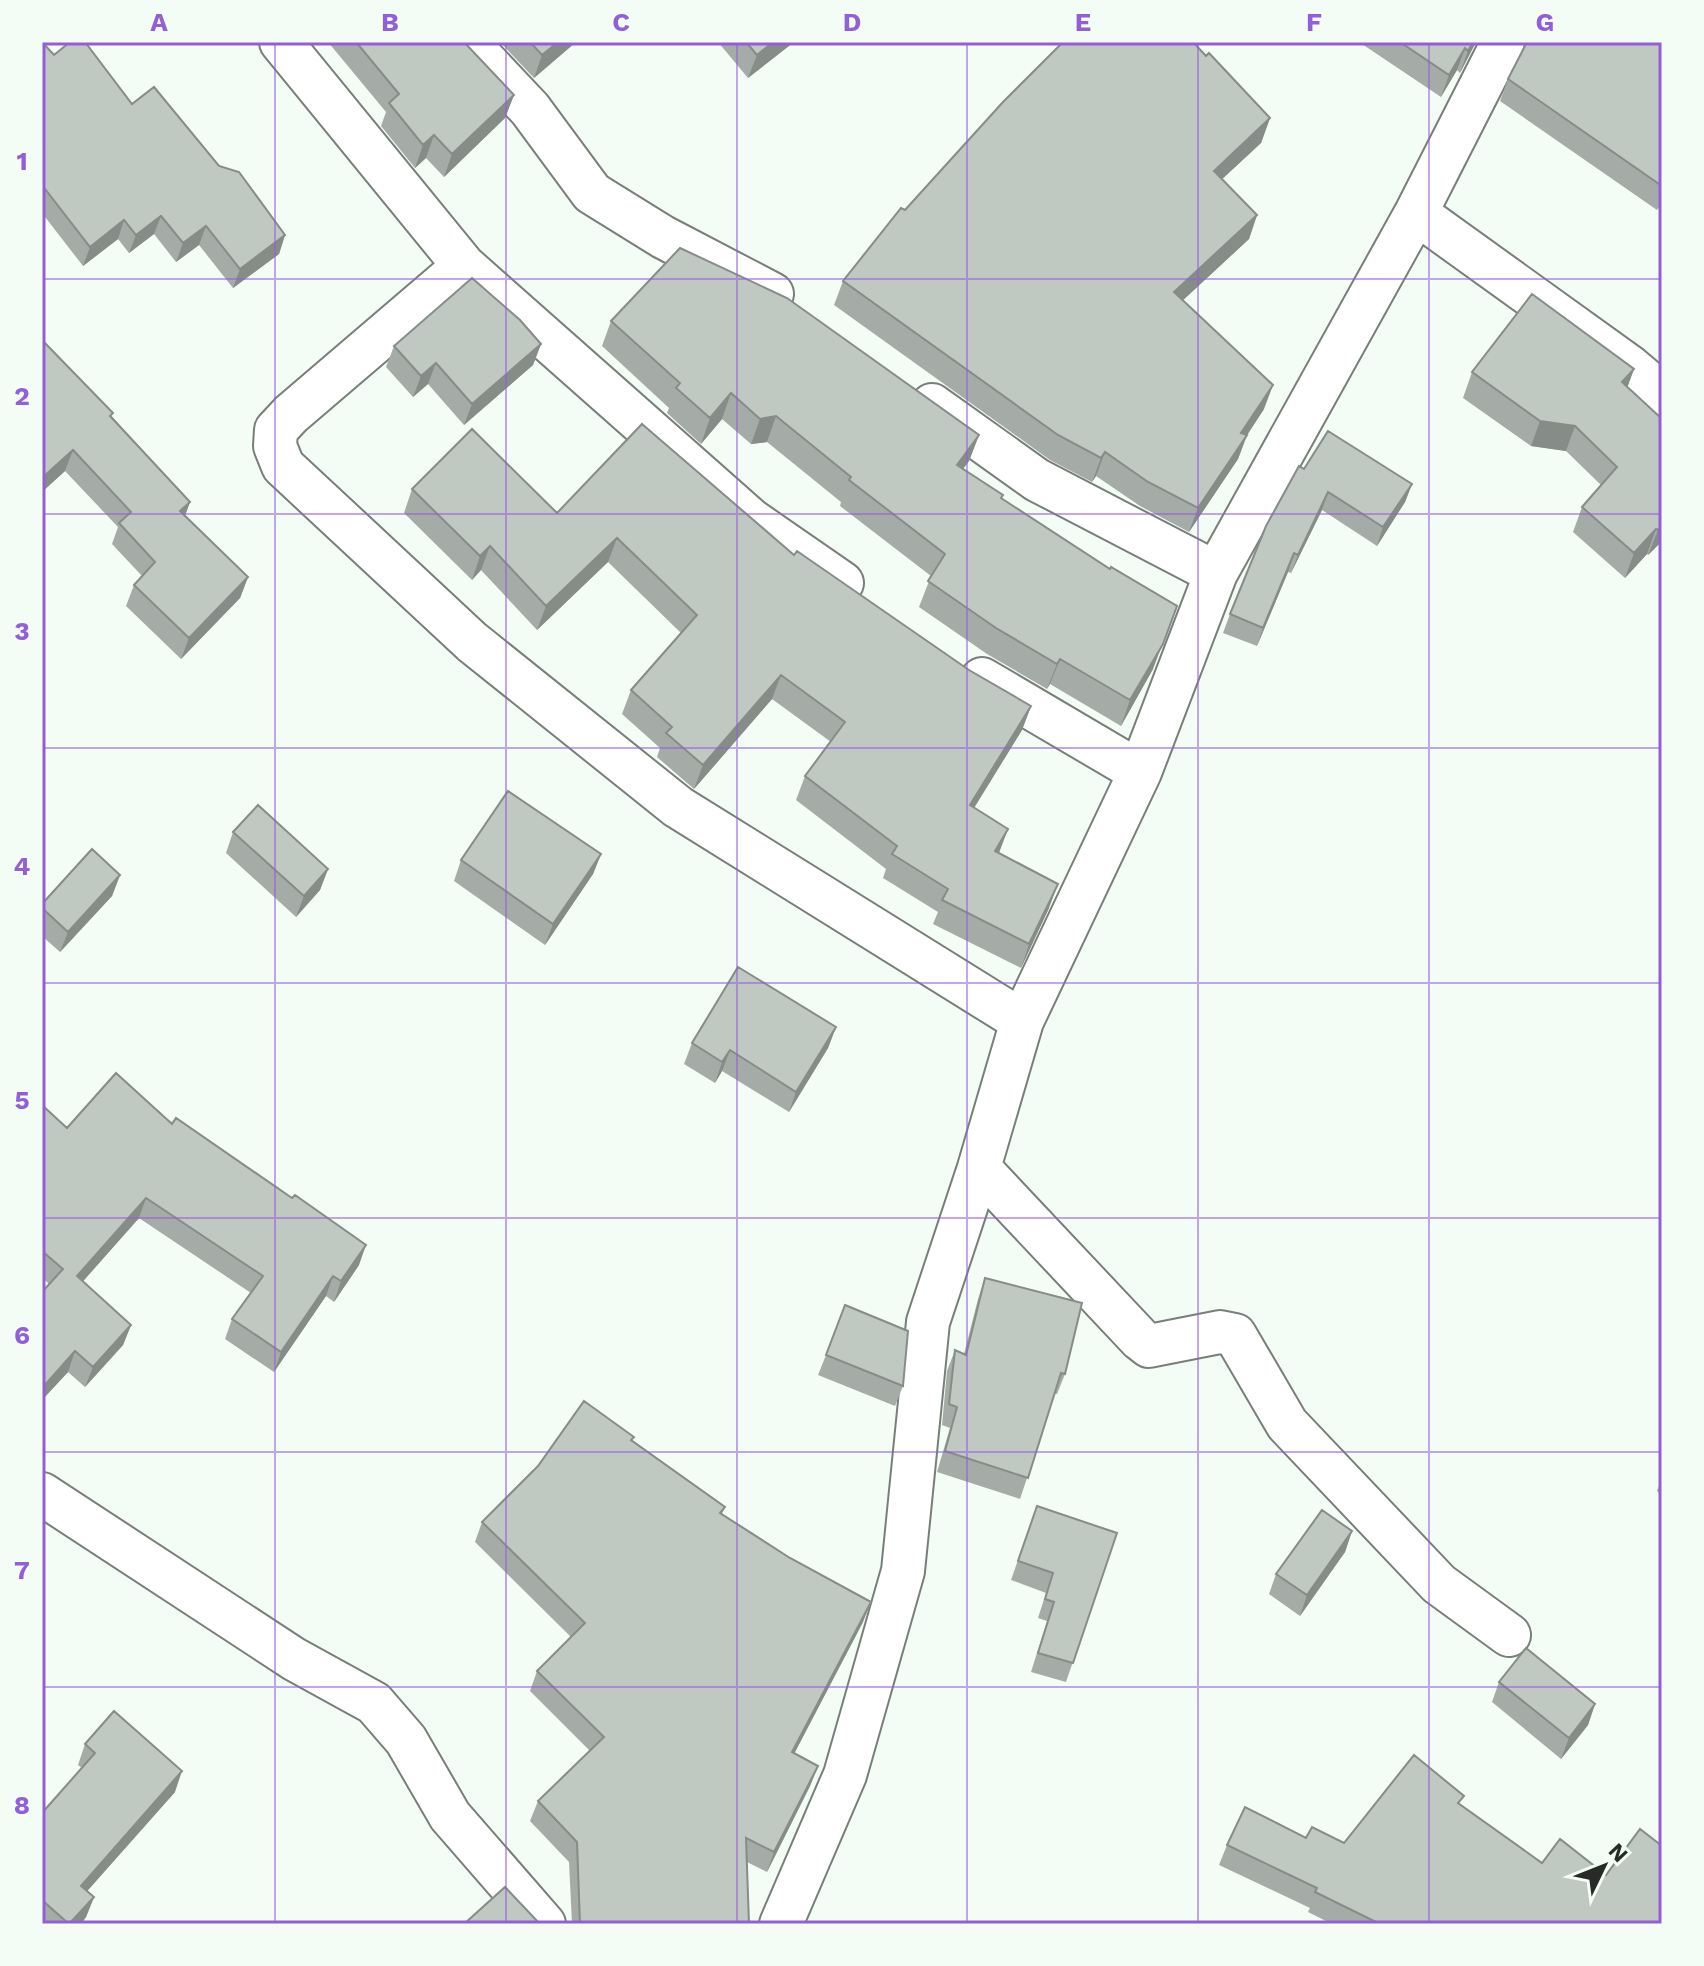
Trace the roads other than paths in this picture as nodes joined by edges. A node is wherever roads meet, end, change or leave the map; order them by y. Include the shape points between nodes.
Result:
1 (281, 42) edge
2 (467, 42) edge
3 (1503, 42) edge
4 (1416, 213) junction
5 (464, 266) junction
6 (803, 312) edge
7 (907, 387) edge
8 (1662, 394) edge
9 (1216, 573) junction
10 (869, 602) edge
11 (948, 656) edge
12 (1140, 772) junction
13 (1022, 1021) junction
14 (979, 1168) junction
15 (42, 1494) edge
16 (1509, 1635) dead end
17 (544, 1924) edge
18 (781, 1924) edge

1 - 5 street
2 - 6 street via 530,109 592,193
3 - 4 street
4 - 8 street
4 - 9 street
5 - 10 street via 751,520
5 - 13 street via 276,430 275,446 283,466 472,642 678,807
7 - 9 street via 1037,480
9 - 12 street
11 - 12 street
12 - 13 street
13 - 14 street
14 - 16 street via 1149,1346 1220,1332 1235,1335 1287,1424 1439,1584
14 - 18 street via 928,1322 903,1571 845,1775
15 - 17 street via 294,1659 374,1703 406,1740 450,1816

